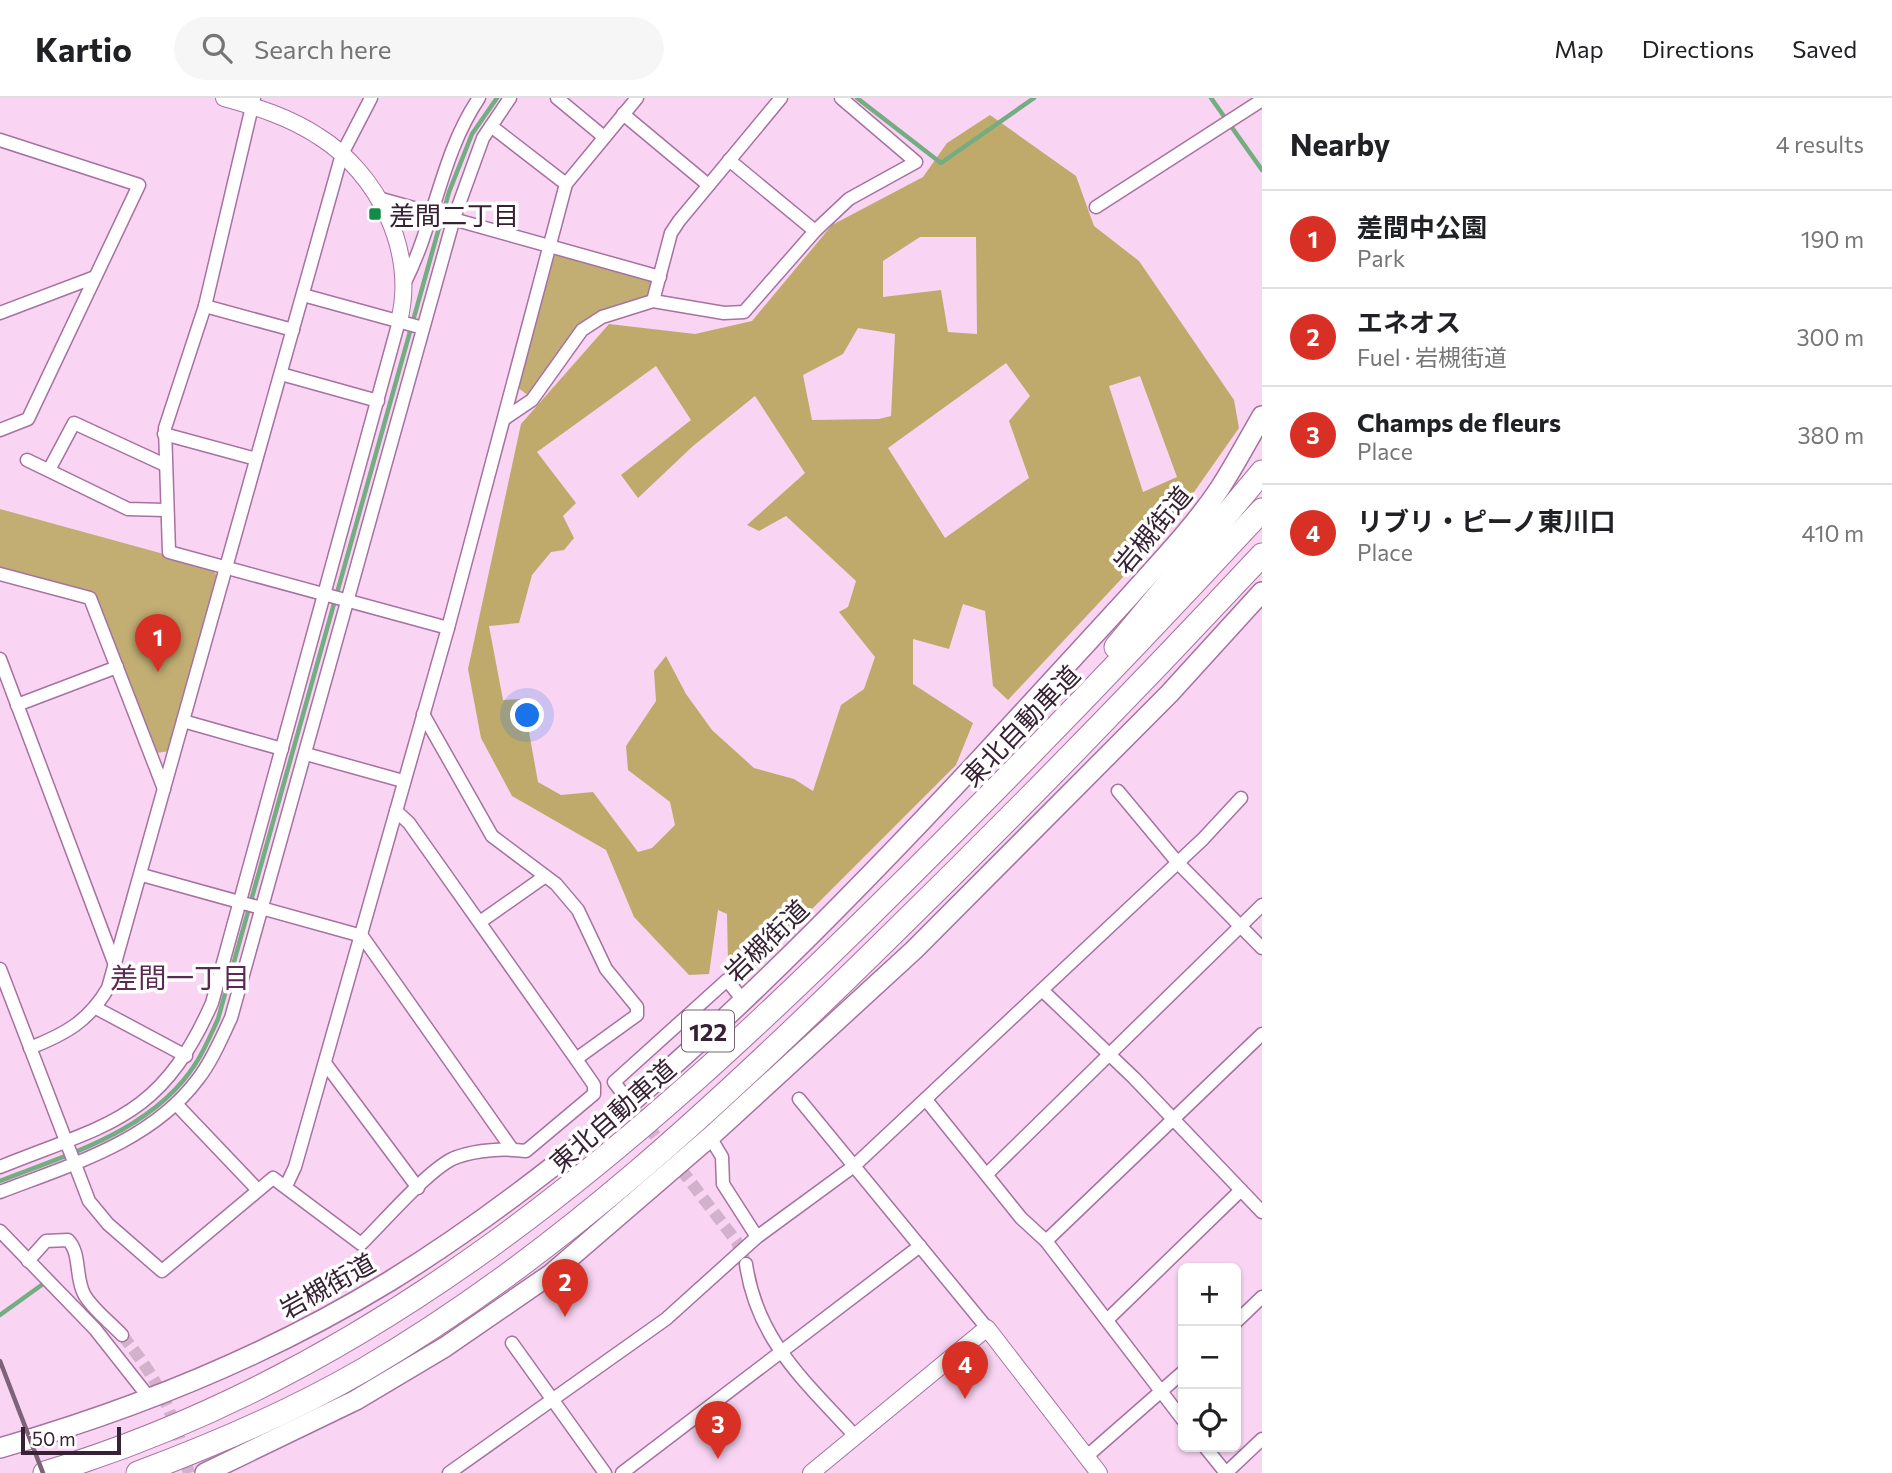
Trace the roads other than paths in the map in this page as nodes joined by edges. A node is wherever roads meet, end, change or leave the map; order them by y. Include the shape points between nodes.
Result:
1 (224, 98) edge
2 (371, 98) edge
3 (479, 98) edge
4 (510, 98) edge
5 (557, 98) edge
6 (637, 98) edge
7 (781, 98) edge
8 (841, 98) edge
9 (1262, 100) edge
10 (253, 102) edge
11 (623, 114) junction
12 (491, 126) junction
13 (604, 137) junction
14 (0, 140) edge
15 (342, 154) junction
16 (729, 160) junction
17 (566, 184) junction
18 (707, 184) junction
19 (377, 198) junction
20 (1096, 207) dead end
21 (430, 211) junction
22 (454, 218) junction
23 (815, 231) junction
24 (549, 245) junction
25 (95, 277) junction
26 (660, 277) junction
27 (405, 282) junction
28 (303, 295) junction
29 (653, 301) junction
30 (205, 306) junction
31 (0, 313) edge
32 (399, 321) junction
33 (424, 328) junction
34 (293, 330) junction
35 (281, 374) junction
36 (378, 401) junction
37 (1262, 416) edge
38 (504, 419) junction
39 (0, 430) edge
40 (164, 434) junction
41 (256, 459) junction
42 (27, 460) dead end
43 (163, 464) junction
44 (49, 470) junction
45 (1262, 472) edge
46 (165, 510) junction
47 (1262, 510) edge
48 (1262, 555) edge
49 (225, 567) junction
50 (0, 574) edge
51 (1262, 592) edge
52 (326, 593) junction
53 (349, 600) junction
54 (448, 628) junction
55 (0, 659) edge
56 (117, 667) junction
57 (17, 705) junction
58 (423, 714) junction
59 (183, 721) junction
60 (282, 749) junction
61 (306, 754) junction
62 (1015, 772) junction
63 (403, 781) junction
64 (164, 789) junction
65 (1118, 792) dead end
66 (1241, 798) dead end
67 (396, 811) junction
68 (1178, 863) junction
69 (142, 875) junction
70 (544, 877) junction
71 (240, 901) junction
72 (1262, 905) edge
73 (264, 907) junction
74 (480, 922) junction
75 (1240, 926) junction
76 (362, 936) junction
77 (1262, 948) edge
78 (115, 965) junction
79 (0, 969) edge
80 (1042, 990) junction
81 (742, 999) junction
82 (96, 1008) junction
83 (1262, 1034) edge
84 (30, 1048) junction
85 (1109, 1055) junction
86 (186, 1056) junction
87 (576, 1059) junction
88 (325, 1063) junction
89 (620, 1090) dead end
90 (799, 1098) dead end
91 (927, 1101) junction
92 (176, 1104) junction
93 (1174, 1119) junction
94 (710, 1138) junction
95 (65, 1142) junction
96 (513, 1149) junction
97 (74, 1163) junction
98 (854, 1166) junction
99 (0, 1167) edge
100 (987, 1174) junction
101 (286, 1186) junction
102 (418, 1188) junction
103 (257, 1189) junction
104 (1241, 1190) junction
105 (0, 1192) edge
106 (1262, 1212) edge
107 (0, 1231) edge
108 (757, 1237) junction
109 (1046, 1241) junction
110 (920, 1246) junction
111 (28, 1261) junction
112 (746, 1264) tunnel mouth
113 (1262, 1297) edge
114 (1241, 1317) edge
115 (1107, 1320) junction
116 (987, 1328) junction
117 (122, 1335) tunnel mouth
118 (512, 1343) dead end
119 (779, 1353) junction
120 (1178, 1377) edge
121 (1161, 1393) junction
122 (151, 1400) junction
123 (554, 1401) junction
124 (1178, 1414) edge
125 (855, 1436) junction
126 (1262, 1440) edge
127 (0, 1448) edge
128 (1209, 1452) edge
129 (1086, 1457) junction
130 (213, 1472) edge
131 (45, 1473) edge
132 (138, 1473) edge
133 (449, 1473) edge
134 (605, 1473) edge
135 (622, 1473) edge
136 (811, 1473) edge
137 (1099, 1473) edge
138 (1226, 1473) edge

1 - 10 street
2 - 15 street
3 - 21 street via 454,146
4 - 12 street
5 - 13 street
6 - 11 street
7 - 16 street
8 - 23 street via 916,162 849,199
9 - 20 street
10 - 15 street via 298,124
10 - 30 street
11 - 13 street
11 - 18 street
12 - 17 street
12 - 22 street
13 - 17 street
14 - 25 street via 139,185
15 - 19 street
15 - 28 street
16 - 18 street
16 - 23 street
17 - 24 street
18 - 26 street via 671,233
19 - 21 street
19 - 27 street via 397,240
21 - 22 street
21 - 27 street via 420,254
22 - 24 street
22 - 33 street
23 - 29 street via 744,312 723,313
24 - 26 street
24 - 38 street
25 - 31 street
25 - 39 street via 28,419
26 - 29 street
27 - 32 street
28 - 32 street
28 - 34 street
29 - 38 street via 602,317 582,330 532,400
30 - 34 street
30 - 40 street
32 - 33 street
32 - 36 street
33 - 53 street
34 - 35 street
35 - 36 street
35 - 41 street
36 - 52 street
37 - 81 highway, 岩槻街道 / 122 via 1219,490 1159,564 869,879
38 - 54 street
40 - 41 street
40 - 43 street
41 - 49 street
42 - 44 street
43 - 44 street via 74,423
43 - 46 street
44 - 46 street via 128,509
45 - 62 highway
46 - 49 street via 169,552
47 - 62 highway, 東北自動車道
48 - 132 highway via 1036,793 848,978 674,1140 566,1229 469,1302 365,1369 255,1425
49 - 52 street
49 - 59 street
50 - 56 street via 90,598
51 - 94 highway via 1151,713 914,950
52 - 53 street
52 - 60 street
53 - 54 street
53 - 61 street
54 - 58 street
55 - 57 street
56 - 57 street
56 - 64 street
57 - 78 street
58 - 63 street
58 - 70 street via 492,836
59 - 60 street
59 - 64 street
60 - 71 street
61 - 63 street
61 - 73 street
62 - 131 highway, 東北自動車道 via 759,1025 566,1192 503,1238 404,1307 218,1408
63 - 67 street
64 - 69 street
65 - 68 street
66 - 68 street
67 - 74 street
67 - 76 street
68 - 75 street
68 - 80 street
69 - 71 street
69 - 78 street
70 - 74 street
70 - 87 street via 578,910 606,969 637,1007 636,1015
71 - 73 street
71 - 86 street via 212,1003
72 - 75 street
73 - 76 street
73 - 92 street via 231,1018 205,1068
74 - 87 street
75 - 77 street
75 - 85 street
76 - 88 street
76 - 96 street
78 - 82 street
79 - 84 street
80 - 85 street
80 - 91 street
81 - 89 street via 727,980 614,1082
81 - 122 highway, 岩槻街道 / 122 via 642,1091 475,1224 389,1281 280,1342
82 - 84 street via 68,1032
82 - 86 street
83 - 93 street
84 - 95 street
85 - 93 street
85 - 100 street
86 - 95 street via 163,1086 132,1111
87 - 96 street via 594,1085 594,1094 526,1151
88 - 101 street
88 - 102 street
90 - 98 street
91 - 98 street
91 - 100 street
92 - 97 street via 139,1132
92 - 103 street
93 - 104 street
93 - 109 street
94 - 108 street via 722,1157 723,1184
94 - 130 highway via 551,1274 466,1332 356,1400
95 - 97 street
95 - 99 street
96 - 102 street via 456,1157
97 - 103 street via 89,1201 162,1271 223,1223
97 - 105 street
98 - 108 street
98 - 110 street
100 - 109 street
101 - 102 street via 361,1244
101 - 103 street via 273,1178
104 - 106 street
104 - 115 street
107 - 111 street
108 - 123 street via 666,1319
109 - 115 street
110 - 116 street
110 - 119 street
111 - 117 street via 46,1241 68,1240 86,1297
111 - 122 street via 95,1329
112 - 119 street via 759,1316
113 - 114 street
115 - 121 street
116 - 125 street
116 - 129 street
118 - 123 street
119 - 125 street
119 - 135 street
120 - 121 street
121 - 124 street
121 - 129 street
122 - 127 highway, 岩槻街道 / 122
123 - 133 street
123 - 134 street
125 - 136 street
126 - 138 street
128 - 138 street
129 - 137 street

